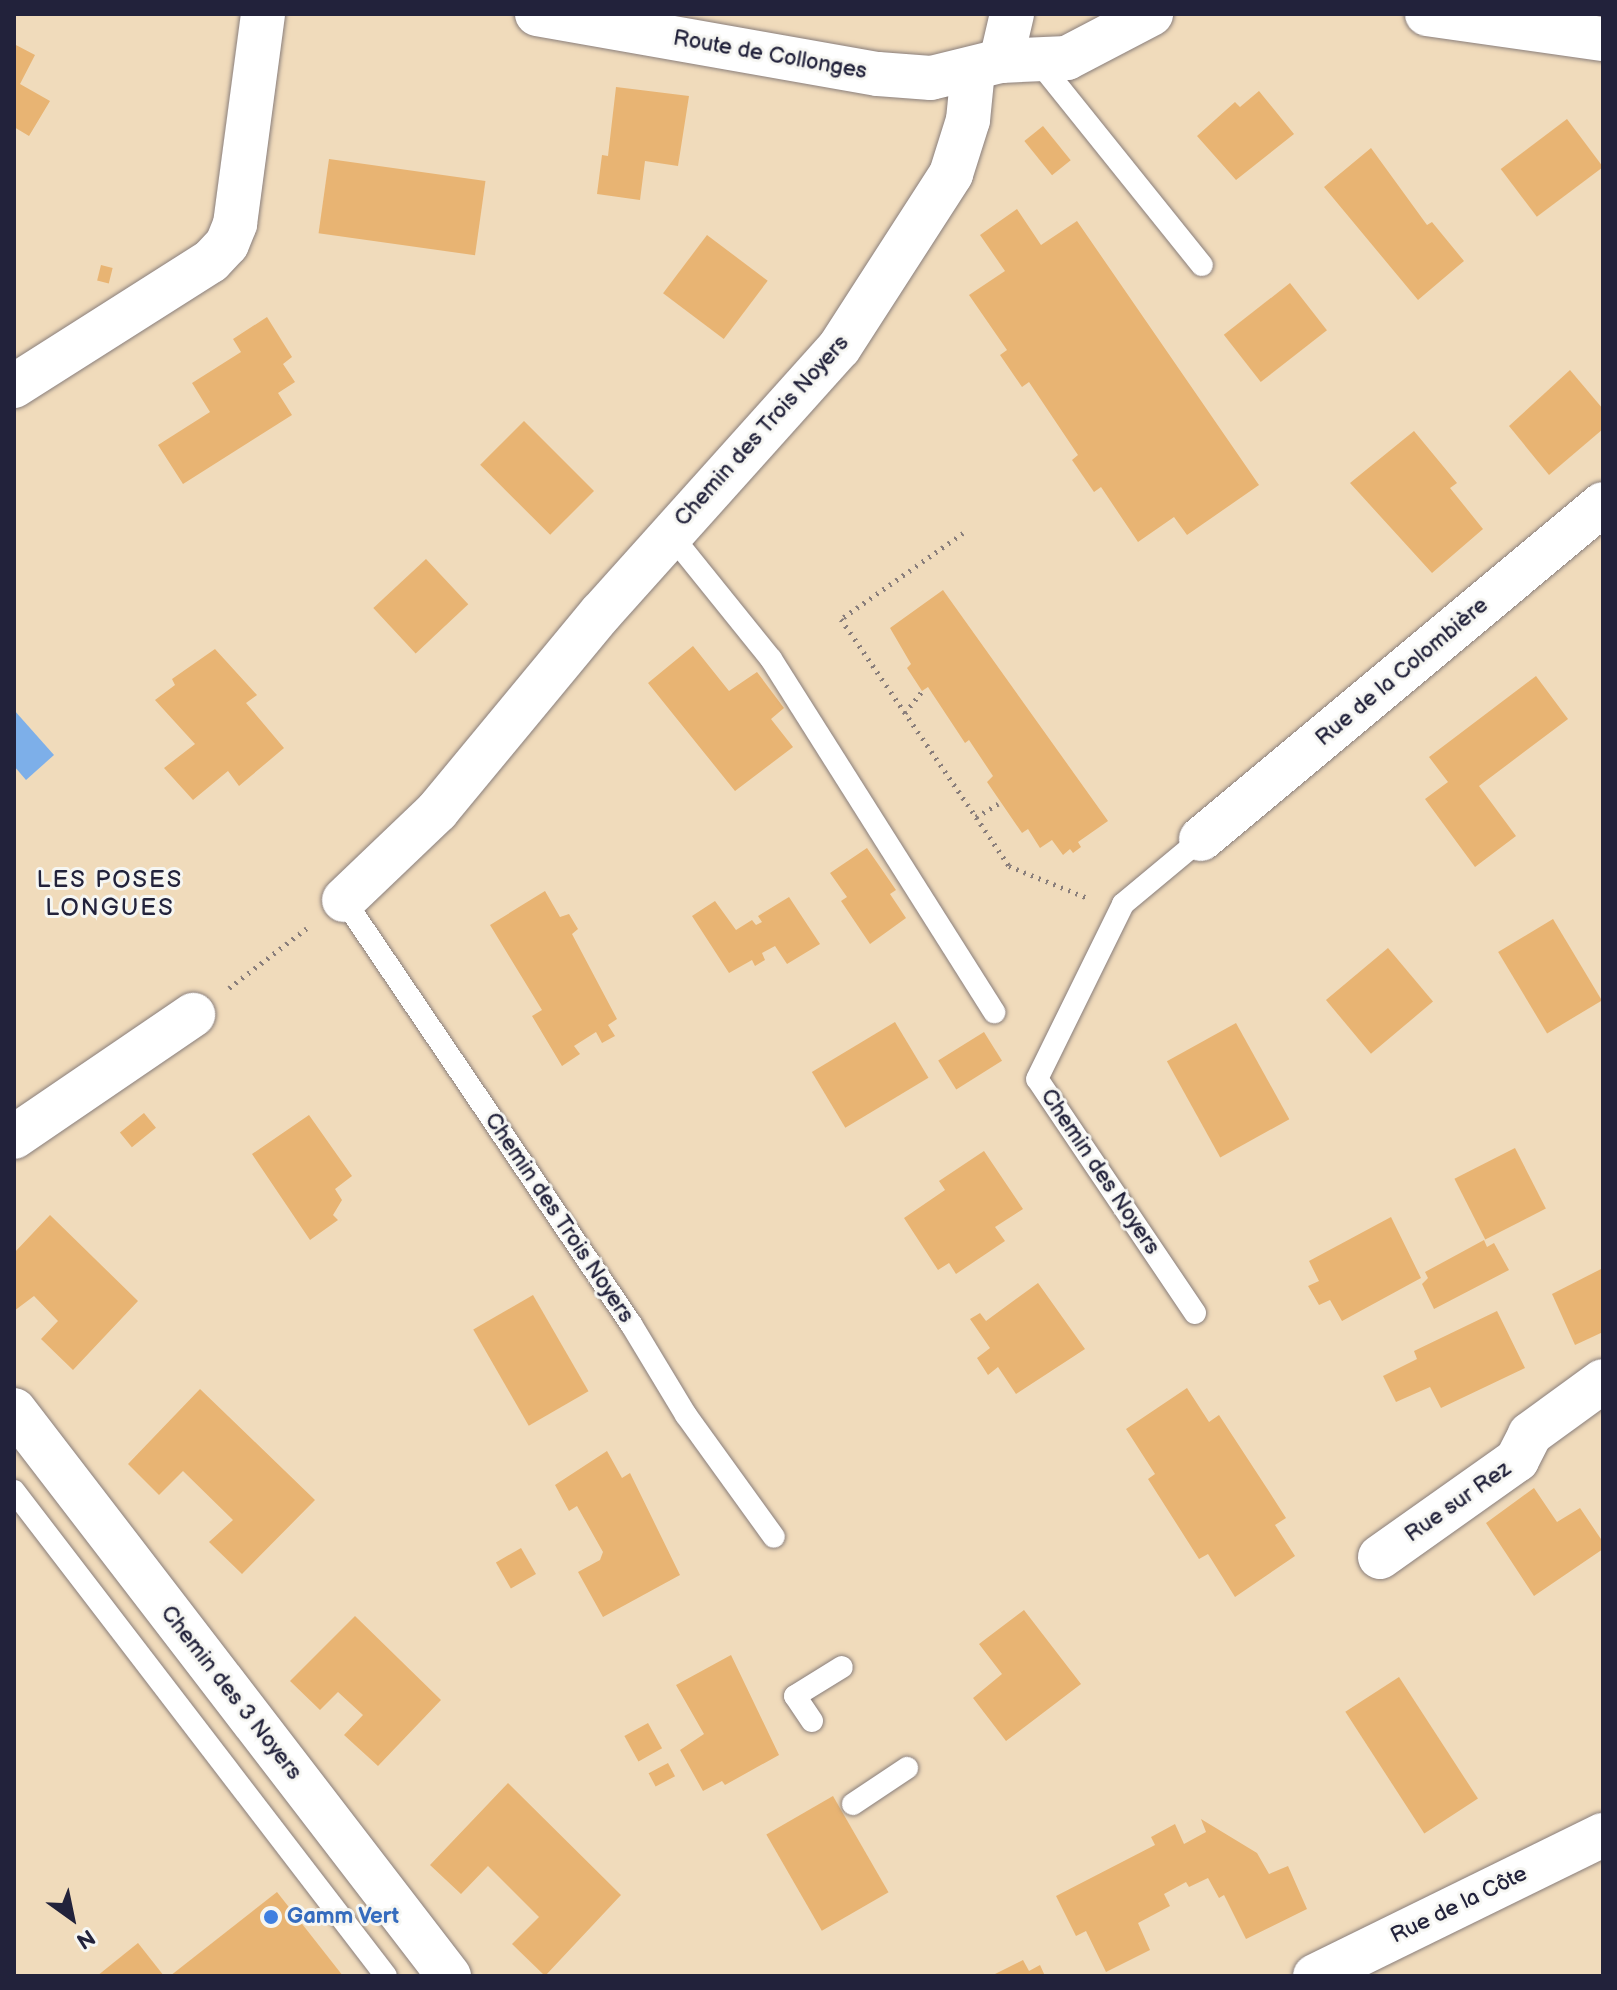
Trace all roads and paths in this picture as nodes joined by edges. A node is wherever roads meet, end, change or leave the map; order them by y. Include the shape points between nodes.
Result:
1 (263, 14) edge
2 (537, 14) edge
3 (1012, 14) edge
4 (1151, 14) edge
5 (1427, 14) edge
6 (1603, 39) edge
7 (1004, 64) junction
8 (1202, 265) dead end
9 (14, 386) edge
10 (1603, 504) edge
11 (963, 533) dead end
12 (671, 535) junction
13 (922, 691) dead end
14 (905, 713) junction
15 (998, 804) dead end
16 (976, 817) junction
17 (1201, 839) joint
18 (344, 900) junction
19 (1098, 902) dead end
20 (994, 1012) dead end
21 (193, 1015) joint
22 (14, 1137) edge
23 (1195, 1313) dead end
24 (1603, 1381) edge
25 (14, 1410) edge
26 (14, 1491) edge
27 (774, 1537) dead end
28 (1380, 1557) dead end
29 (842, 1667) dead end
30 (812, 1721) dead end
31 (907, 1768) dead end
32 (853, 1804) dead end
33 (1603, 1835) edge
34 (386, 1976) edge
35 (449, 1976) edge
36 (1315, 1976) edge

1 - 9 street via 235,224 227,244 211,261
2 - 7 street, Route de Collonges via 878,74 931,78
3 - 7 street
4 - 7 street, Route de Collonges via 1079,53
5 - 6 street
7 - 8 lane
7 - 12 street, Chemin des Trois Noyers via 940,197 839,348
10 - 17 street, Rue de la Colombière
11 - 14 path via 841,619
12 - 18 street, Chemin des Trois Noyers via 437,811
12 - 20 lane, Chemin des Trois Noyers via 771,659
13 - 14 path
14 - 16 path
15 - 16 path
16 - 19 path via 1009,866
17 - 23 lane, Chemin des Noyers via 1123,904 1037,1079
18 - 21 path
18 - 27 lane, Chemin des Trois Noyers via 631,1324 686,1415
21 - 22 street
24 - 28 street, Rue sur Rez via 1530,1434 1517,1460
25 - 35 street, Chemin des 3 Noyers
26 - 34 lane
29 - 30 lane via 795,1696
31 - 32 lane
33 - 36 street, Rue de la Côte

